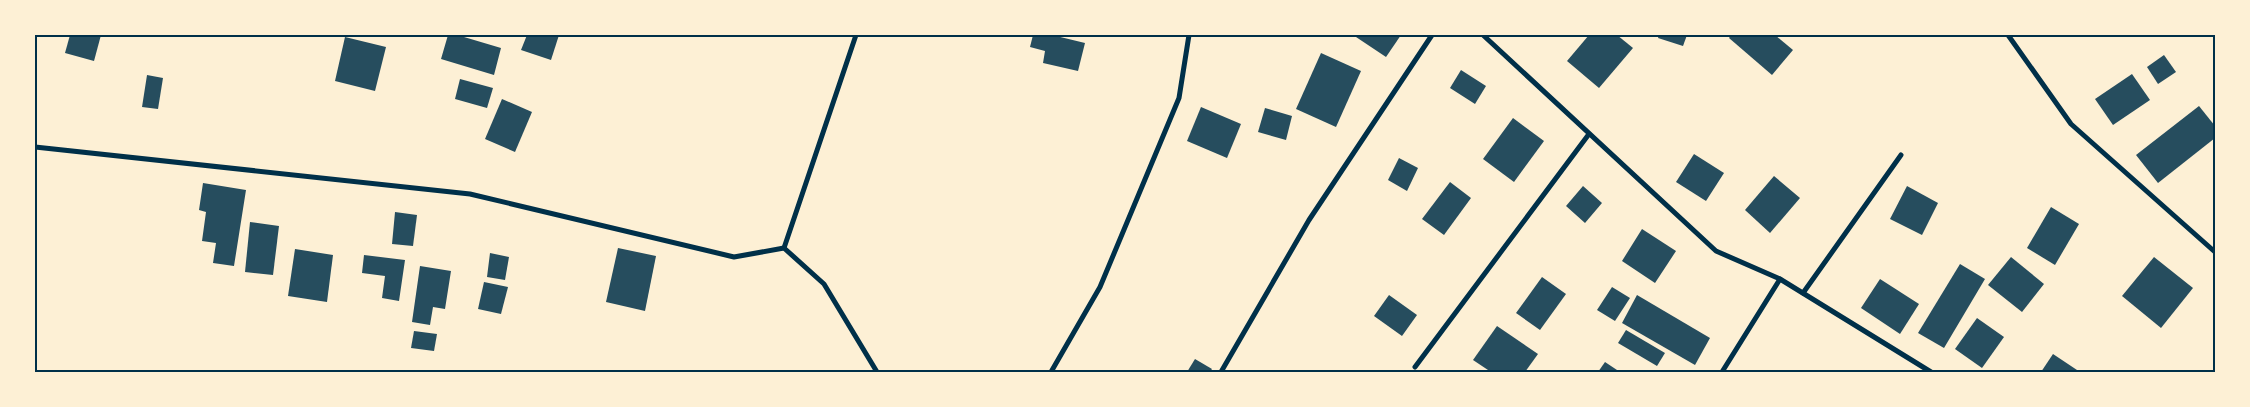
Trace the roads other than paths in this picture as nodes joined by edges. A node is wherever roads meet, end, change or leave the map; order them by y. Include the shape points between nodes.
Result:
1 (856, 35) edge
2 (1189, 35) edge
3 (1432, 35) edge
4 (1483, 35) edge
5 (2008, 35) edge
6 (1589, 134) junction
7 (35, 147) edge
8 (1901, 155) dead end
9 (784, 248) junction
10 (2215, 252) edge
11 (1780, 280) junction
12 (1803, 293) junction
13 (1415, 366) dead end
14 (877, 372) edge
15 (1052, 372) edge
16 (1221, 372) edge
17 (1722, 372) edge
18 (1931, 372) edge

1 - 9 street
2 - 15 street via 1179,98 1100,286
3 - 16 street via 1308,220
4 - 6 street
5 - 10 street via 2071,124
6 - 11 street via 1716,251
6 - 13 street
7 - 9 street via 470,194 734,257
8 - 12 street
9 - 14 street via 824,284
11 - 12 street
11 - 17 street
12 - 18 street

